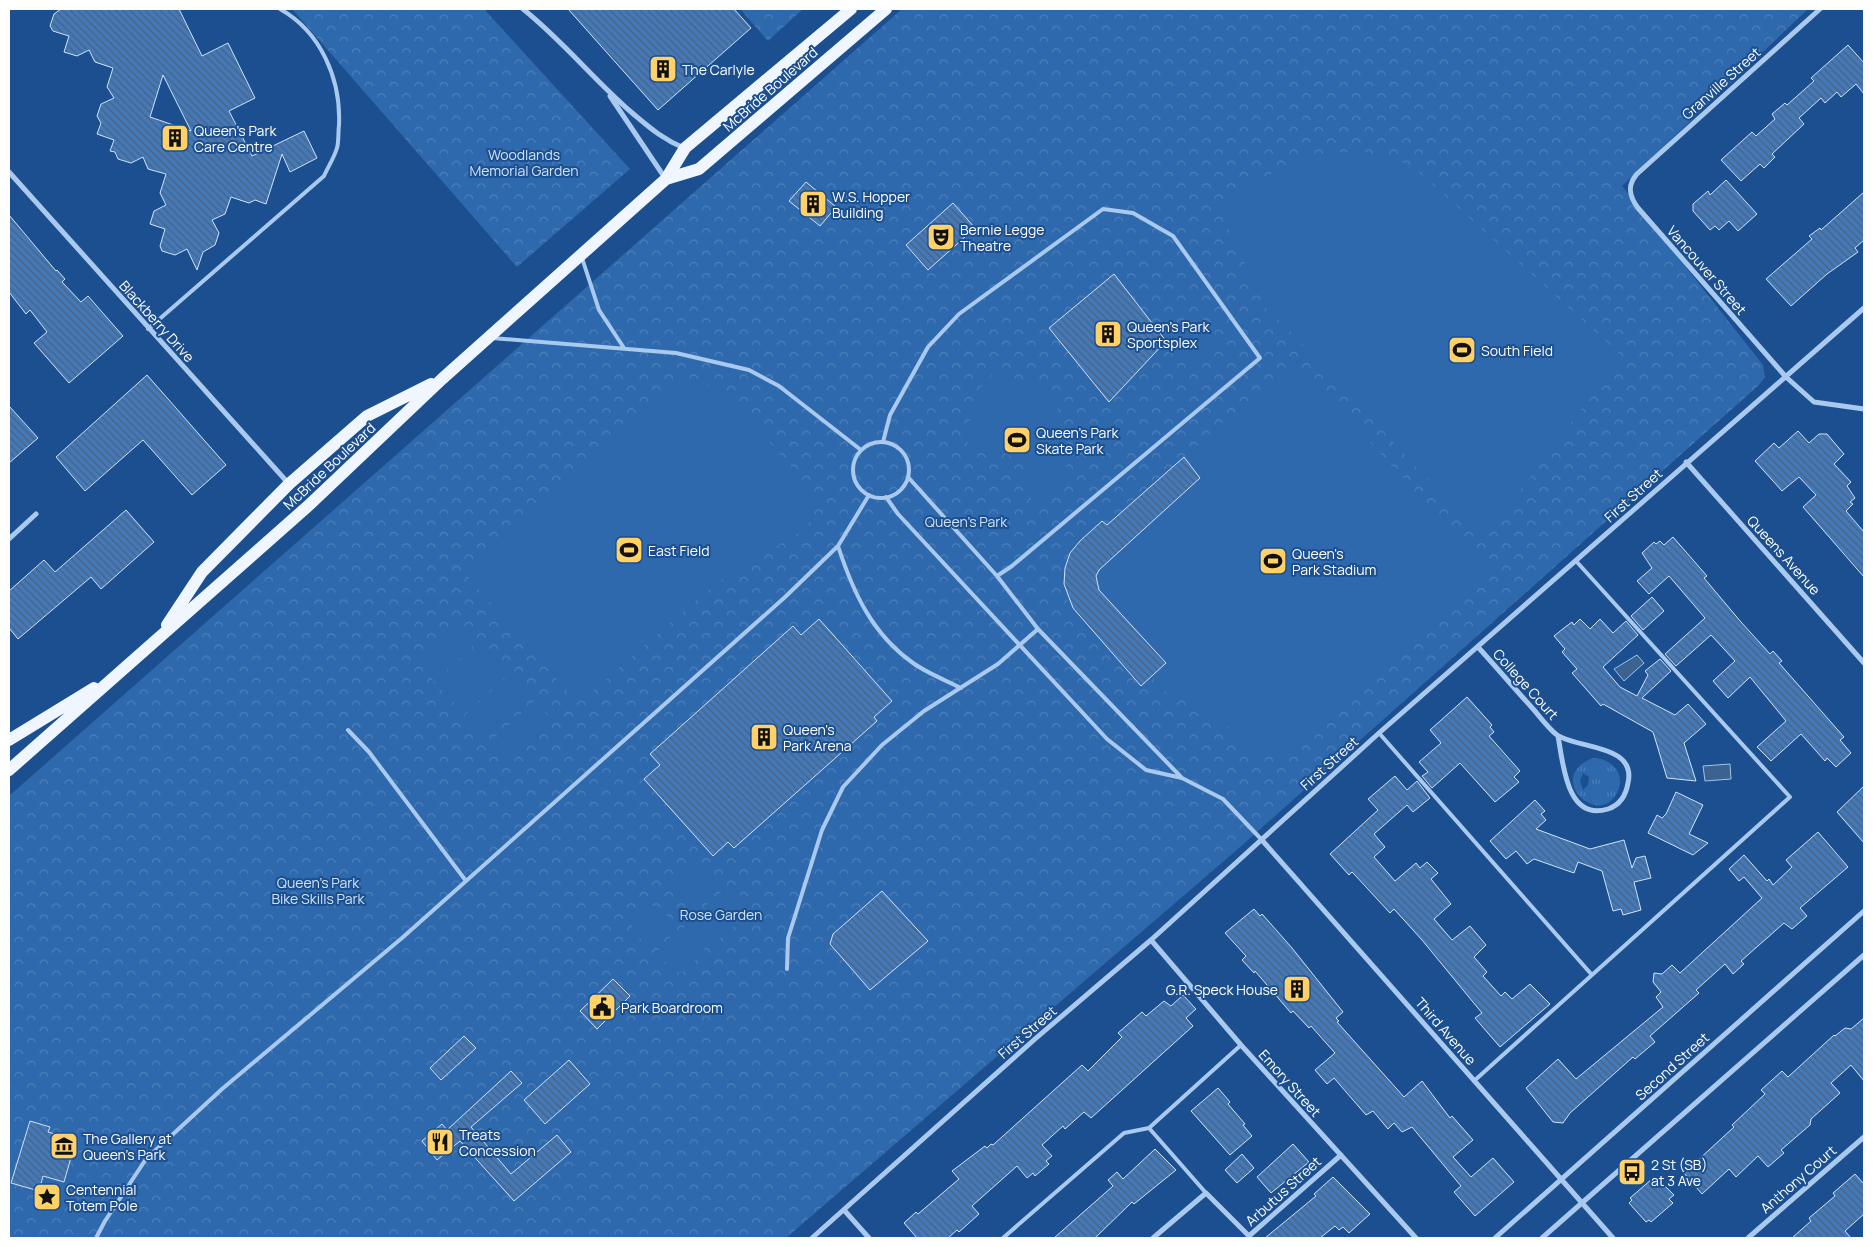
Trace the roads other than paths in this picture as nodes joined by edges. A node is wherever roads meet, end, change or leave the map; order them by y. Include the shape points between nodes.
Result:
1 (280, 9) edge
2 (523, 9) edge
3 (851, 9) edge
4 (886, 9) edge
5 (1820, 9) edge
6 (606, 90) junction
7 (685, 148) junction
8 (9, 172) edge
9 (1637, 174) joint
10 (666, 179) junction
11 (581, 255) junction
12 (1864, 308) edge
13 (148, 328) junction
14 (487, 338) junction
15 (624, 348) junction
16 (1786, 377) junction
17 (442, 378) junction
18 (1864, 409) edge
19 (883, 442) junction
20 (861, 450) junction
21 (1686, 462) junction
22 (908, 477) junction
23 (289, 484) junction
24 (869, 495) junction
25 (886, 497) junction
26 (36, 514) dead end
27 (9, 539) edge
28 (838, 546) junction
29 (1576, 561) junction
30 (997, 576) junction
31 (1038, 629) junction
32 (159, 639) junction
33 (1019, 646) junction
34 (1478, 648) junction
35 (1864, 663) edge
36 (121, 671) junction
37 (961, 688) junction
38 (348, 730) dead end
39 (1378, 733) junction
40 (1558, 736) junction
41 (9, 740) edge
42 (9, 770) edge
43 (1182, 778) junction
44 (1261, 839) junction
45 (466, 881) junction
46 (1864, 911) edge
47 (1151, 940) junction
48 (1864, 955) edge
49 (787, 969) dead end
50 (1592, 976) junction
51 (1241, 1045) junction
52 (1474, 1081) junction
53 (1149, 1128) junction
54 (1864, 1137) edge
55 (1341, 1155) junction
56 (1562, 1179) junction
57 (1206, 1193) junction
58 (1583, 1203) junction
59 (844, 1210) junction
60 (96, 1238) edge
61 (812, 1238) edge
62 (869, 1238) edge
63 (1003, 1238) edge
64 (1153, 1238) edge
65 (1416, 1238) edge
66 (1495, 1238) edge
67 (1542, 1238) edge
68 (1613, 1238) edge
69 (1748, 1238) edge

1 - 13 lane via 292,16 317,42 332,71 340,110 338,147 324,176
2 - 6 street
3 - 7 main road, McBride Boulevard
4 - 10 main road, McBride Boulevard via 699,169
5 - 9 street, Granville Street
6 - 7 street via 664,140
6 - 10 street
7 - 10 main road, McBride Boulevard
8 - 13 street, Blackberry Drive
9 - 16 street, Vancouver Street via 1630,185 1638,208
10 - 11 main road, McBride Boulevard
11 - 14 main road, McBride Boulevard
11 - 15 lane via 599,310
12 - 16 street, First Street
13 - 23 street, Blackberry Drive
14 - 15 lane
14 - 17 main road, McBride Boulevard
15 - 20 lane via 676,353 749,370 779,386
16 - 18 street via 1814,402
16 - 21 street, First Street
17 - 23 main road via 367,416
17 - 32 main road, McBride Boulevard via 308,506
19 - 20 lane
19 - 22 lane via 900,450 908,467
19 - 30 lane via 890,415 928,347 959,314 1103,209 1132,213 1173,236 1260,358
20 - 24 lane via 853,471 858,485
21 - 29 street, First Street
21 - 35 street, Queens Avenue
22 - 25 lane via 900,490
22 - 30 lane
23 - 32 main road via 202,572
24 - 25 lane
24 - 28 lane
25 - 33 lane
26 - 27 street
28 - 37 lane via 858,602 874,625 896,650 915,664
28 - 45 lane via 784,598
29 - 34 street, First Street
29 - 50 lane via 1790,797
30 - 31 lane
31 - 33 lane
31 - 43 lane
32 - 36 main road, McBride Boulevard
33 - 37 lane
33 - 43 lane via 1107,740 1146,770
34 - 39 street, First Street
34 - 40 street, College Court
36 - 41 main road
36 - 42 main road, McBride Boulevard
37 - 49 lane via 924,711 882,745 843,786 822,830 788,938
38 - 45 lane via 369,752
39 - 44 street, First Street
39 - 50 lane
40 - 40 street, College Court via 1570,792 1576,801 1586,808 1599,810 1619,802 1629,780 1628,770 1621,759 1611,751
43 - 44 lane via 1223,799
44 - 47 street, First Street
44 - 52 street, Third Avenue
45 - 60 lane via 222,1089 146,1159
46 - 56 street, Second Street
47 - 51 street, Emory Street
47 - 59 street, First Street
48 - 58 street
50 - 52 lane
51 - 53 lane
51 - 55 street, Emory Street
52 - 56 street, Third Avenue
53 - 57 lane
53 - 63 lane via 1124,1133
54 - 69 street, Anthony Court
55 - 57 street, Arbutus Street via 1249,1236
55 - 65 street, Emory Street
56 - 58 street, Third Avenue
56 - 66 street, Second Street
57 - 64 street
58 - 67 street
58 - 68 street, Third Avenue
59 - 61 street, First Street
59 - 62 street

